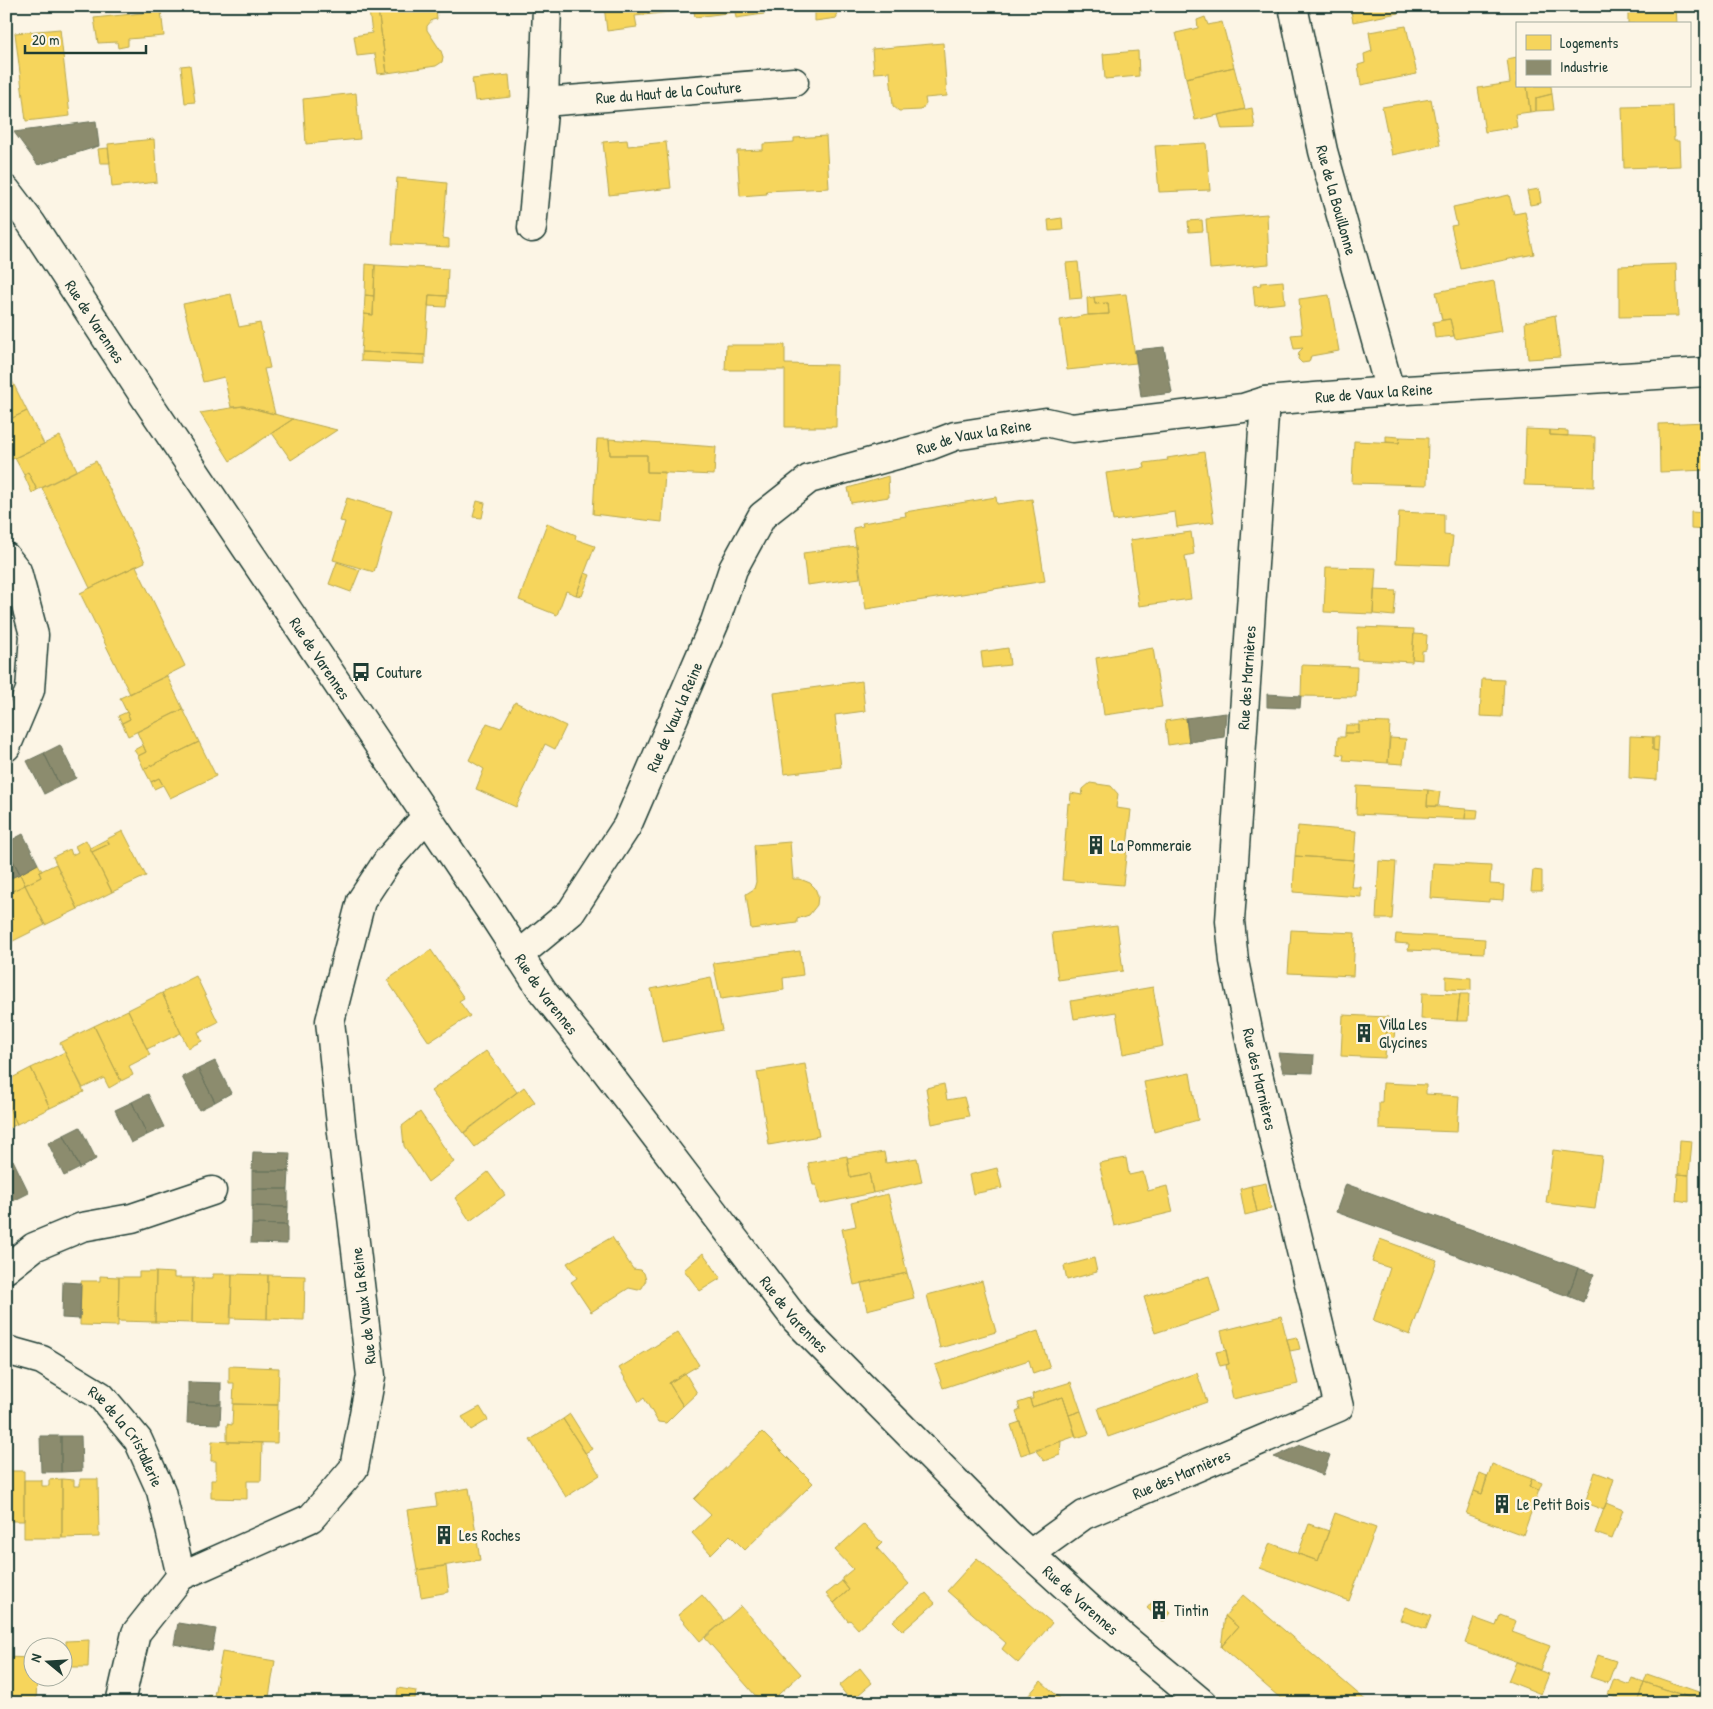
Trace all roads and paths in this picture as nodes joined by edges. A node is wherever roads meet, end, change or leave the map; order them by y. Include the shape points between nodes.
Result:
1 (547, 6) edge
2 (1293, 6) edge
3 (794, 82) dead end
4 (544, 102) junction
5 (6, 190) edge
6 (532, 228) dead end
7 (1707, 372) edge
8 (1390, 391) junction
9 (1265, 401) junction
10 (6, 557) edge
11 (6, 746) edge
12 (426, 816) junction
13 (519, 955) junction
14 (212, 1191) dead end
15 (6, 1268) edge
16 (6, 1350) edge
17 (1030, 1554) junction
18 (181, 1576) junction
19 (120, 1703) edge
20 (1202, 1703) edge

1 - 4 street
2 - 8 street, Rue de la Bouillonne via 1323,151
3 - 4 street, Rue du Haut de la Couture
4 - 6 street
5 - 12 street, Rue de Varennes
7 - 8 street, Rue de Vaux la Reine
8 - 9 street, Rue de Vaux la Reine
9 - 13 street, Rue de Vaux la Reine via 1243,408 1072,428 1046,422 982,431 809,479 762,516 733,569 715,622 627,826 571,912
9 - 17 street, Rue des Marnières via 1230,921 1234,961 1251,1045 1340,1407 1084,1515
10 - 11 street via 17,571 34,635 30,690
12 - 13 street, Rue de Varennes
12 - 18 street, Rue de Vaux la Reine via 388,860 361,901 330,1021 371,1376 354,1468 311,1518
13 - 17 street, Rue de Varennes via 543,992 796,1320
14 - 15 street via 132,1218 82,1228 34,1246
16 - 18 street, Rue de la Cristallerie via 42,1360 101,1396 138,1440 160,1491
17 - 20 street, Rue de Varennes
18 - 19 street, Rue de Vaux la Reine via 136,1632

